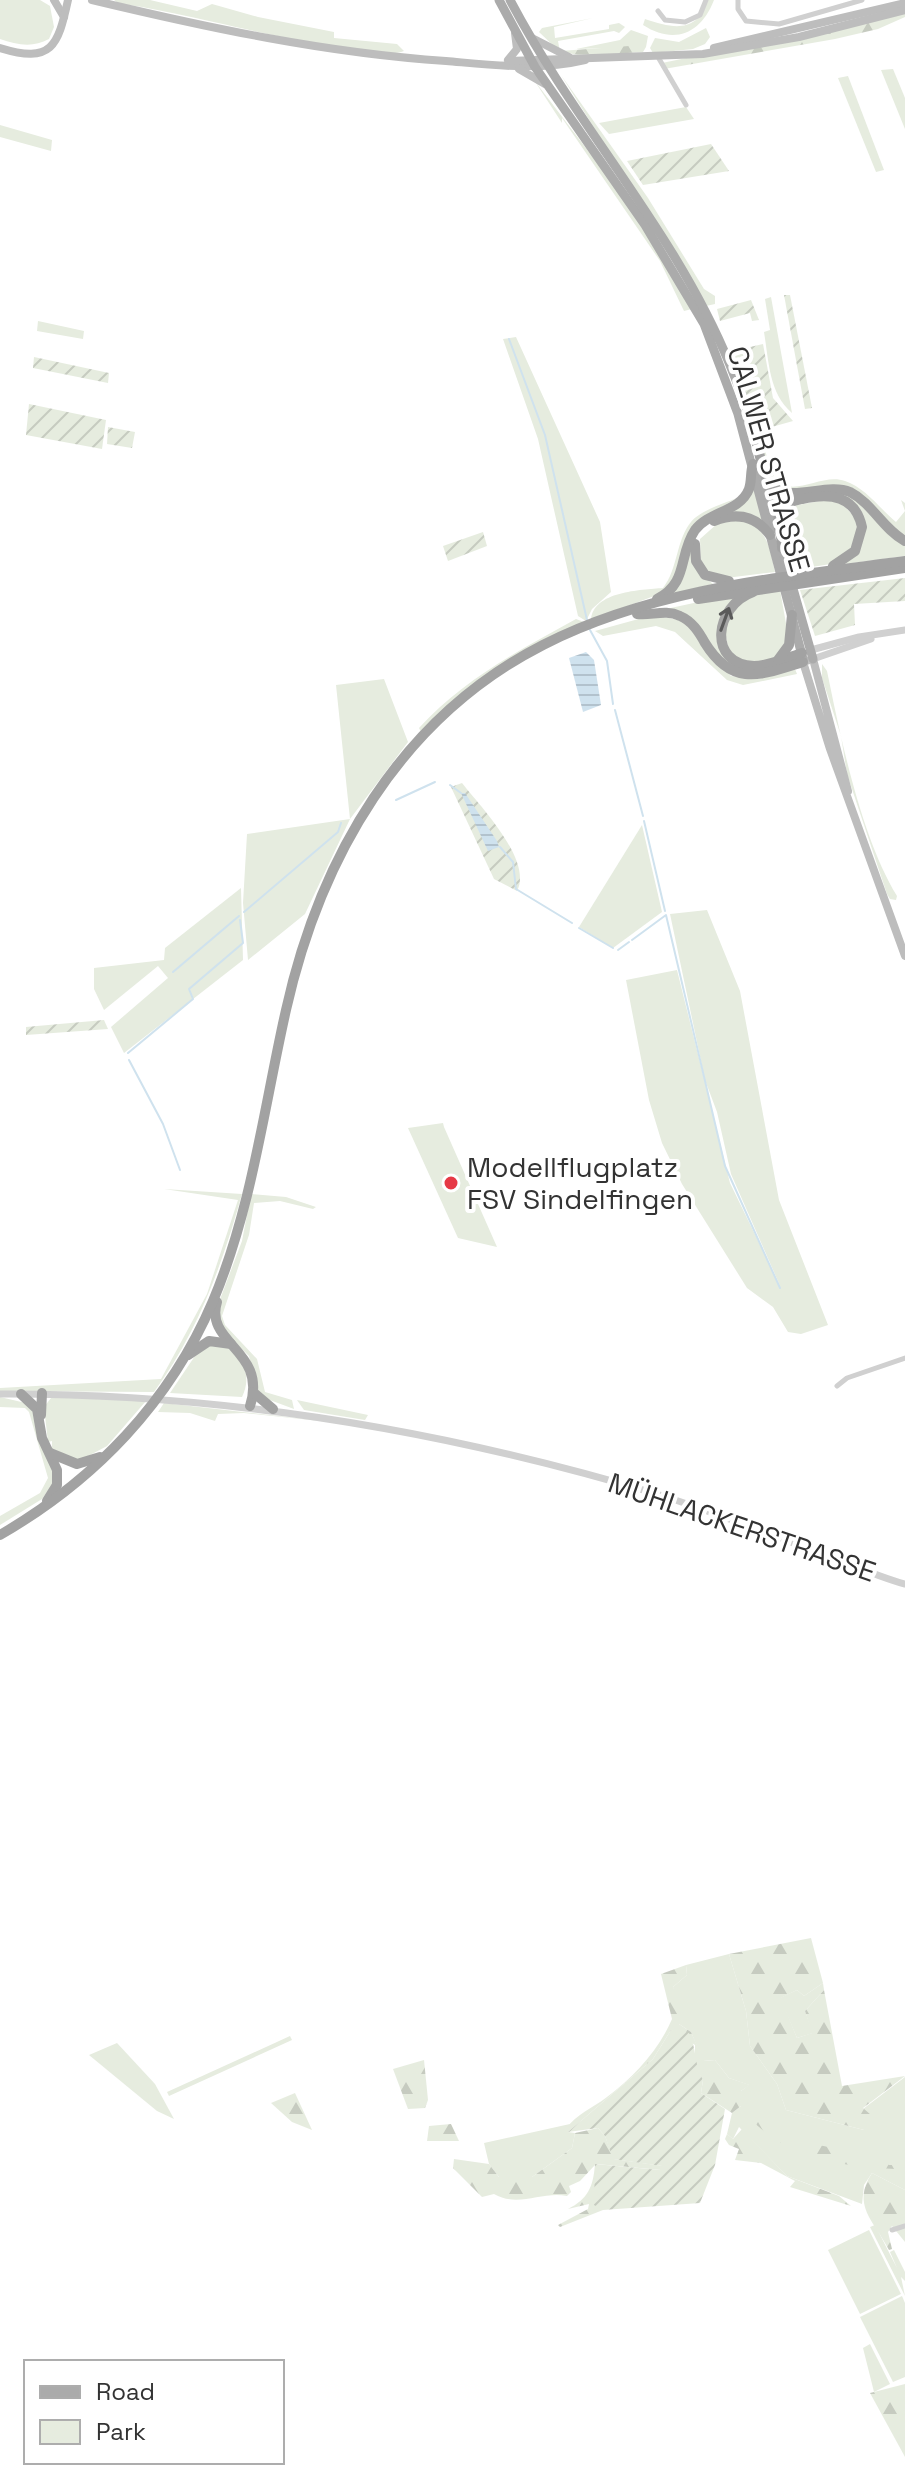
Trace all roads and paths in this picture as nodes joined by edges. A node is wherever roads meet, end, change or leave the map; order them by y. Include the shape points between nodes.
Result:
1 (54, 0) edge
2 (68, 0) edge
3 (92, 0) edge
4 (499, 0) edge
5 (510, 0) edge
6 (706, 0) edge
7 (738, 0) edge
8 (862, 0) edge
9 (905, 3) edge
10 (905, 10) edge
11 (658, 11) dead end
12 (64, 18) junction
13 (514, 28) junction
14 (528, 34) junction
15 (0, 48) edge
16 (658, 57) junction
17 (573, 59) junction
18 (585, 60) junction
19 (509, 63) junction
20 (539, 63) junction
21 (565, 66) junction
22 (548, 86) junction
23 (562, 90) junction
24 (686, 105) dead end
25 (753, 433) junction
26 (753, 464) junction
27 (770, 535) junction
28 (905, 541) edge
29 (782, 548) junction
30 (905, 561) edge
31 (782, 562) junction
32 (905, 568) edge
33 (808, 577) junction
34 (755, 580) junction
35 (791, 598) junction
36 (621, 613) junction
37 (637, 614) junction
38 (792, 615) junction
39 (599, 623) junction
40 (905, 630) edge
41 (807, 656) junction
42 (777, 661) junction
43 (905, 956) edge
44 (219, 1284) junction
45 (232, 1344) junction
46 (184, 1358) junction
47 (905, 1358) edge
48 (837, 1386) dead end
49 (252, 1387) junction
50 (40, 1393) junction
51 (0, 1394) edge
52 (21, 1394) junction
53 (247, 1405) junction
54 (273, 1409) junction
55 (38, 1415) junction
56 (50, 1453) junction
57 (110, 1453) junction
58 (41, 1509) junction
59 (0, 1535) edge
60 (905, 1584) edge
61 (905, 2226) edge
62 (892, 2230) dead end

1 - 12 main road
2 - 12 main road
3 - 19 main road via 305,46
4 - 13 main road, CALWER STRASSE
5 - 14 main road, CALWER STRASSE
6 - 11 street via 700,15 685,22 665,20
7 - 8 street via 746,21 771,25
9 - 16 main road
10 - 16 main road via 785,40
12 - 15 main road via 60,36 48,50 30,55
13 - 19 main road via 517,49
13 - 20 main road, CALWER STRASSE
14 - 17 main road
14 - 20 main road, CALWER STRASSE
16 - 18 main road
16 - 24 street
17 - 18 main road
17 - 20 main road
18 - 21 main road
19 - 20 main road
19 - 22 main road
20 - 21 main road
20 - 22 main road, CALWER STRASSE
20 - 23 main road, CALWER STRASSE
21 - 23 main road via 559,78
22 - 26 main road, CALWER STRASSE via 688,293 718,358
23 - 25 main road, CALWER STRASSE via 694,290 728,360
25 - 28 highway via 775,488 791,493 826,487 848,491
25 - 29 main road, CALWER STRASSE
26 - 27 main road, CALWER STRASSE
26 - 36 highway via 744,499 696,529 676,586
27 - 31 main road, CALWER STRASSE
27 - 34 highway via 756,521 732,516 711,523 695,542 696,561 709,579
29 - 31 main road, CALWER STRASSE
29 - 33 highway via 778,517 786,504 821,495 848,502 862,527 858,546 844,561
30 - 33 highway
31 - 35 main road, CALWER STRASSE
32 - 33 highway
33 - 34 highway
33 - 37 highway
42 -> 33 highway via 749,665 731,656 721,634 723,616 745,595
34 - 36 highway
35 - 38 main road, CALWER STRASSE
35 - 41 main road, CALWER STRASSE
36 - 39 highway
37 - 39 highway
37 - 41 highway via 663,612 684,618 735,673 760,675
38 - 41 main road, CALWER STRASSE
38 - 42 highway via 789,645
39 - 44 highway via 495,675 448,711 401,759 365,808 332,867 299,959 249,1188
40 - 41 street via 859,637
41 - 42 highway
41 - 43 main road, CALWER STRASSE via 830,749
44 - 45 highway via 215,1321
44 - 46 highway
45 - 46 highway via 209,1341
45 - 49 highway via 247,1361
46 - 57 highway
47 - 48 street
49 - 53 highway
49 - 54 highway
50 - 52 street, MÜHLACKERSTRASSE
50 - 53 street, MÜHLACKERSTRASSE
50 - 55 highway
51 - 52 street, MÜHLACKERSTRASSE
52 - 55 highway
53 - 54 street, MÜHLACKERSTRASSE
54 - 60 street, MÜHLACKERSTRASSE via 412,1431 578,1471 666,1497
55 - 56 highway
56 - 57 highway via 77,1464
56 - 58 highway via 57,1485
57 - 58 highway
58 - 59 highway
61 - 62 street

